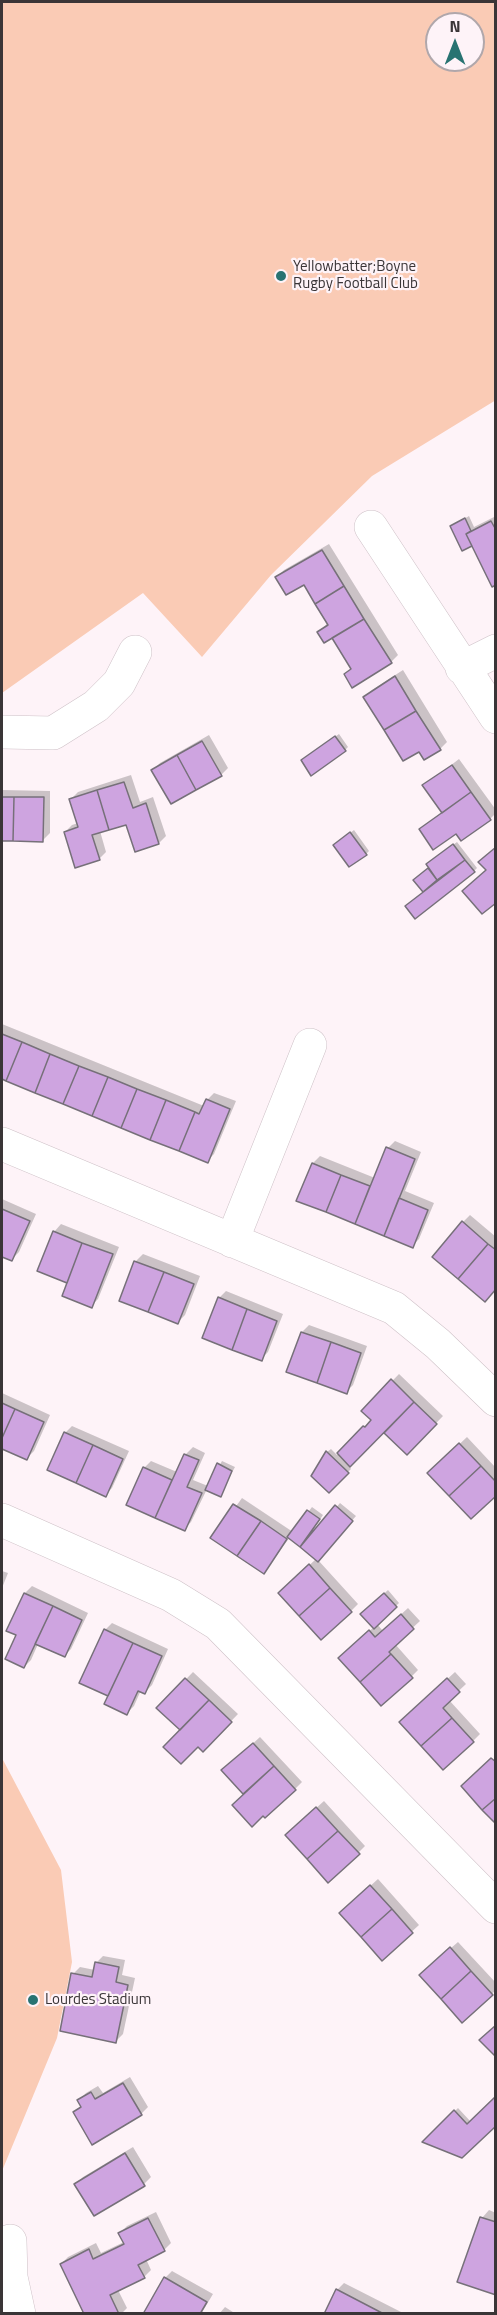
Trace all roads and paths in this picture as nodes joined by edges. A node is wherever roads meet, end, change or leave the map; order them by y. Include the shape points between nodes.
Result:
1 (371, 527) dead end
2 (495, 651) edge
3 (135, 652) dead end
4 (462, 668) junction
5 (495, 717) edge
6 (2, 732) edge
7 (310, 1045) dead end
8 (2, 1144) edge
9 (232, 1240) junction
10 (495, 1400) edge
11 (2, 1520) edge
12 (495, 1908) edge
13 (10, 2241) dead end
14 (19, 2313) edge

1 - 4 street
2 - 4 street
3 - 6 street via 119,683 96,706 53,733
4 - 5 street
7 - 9 street
8 - 9 street
9 - 10 street via 394,1308 438,1344
11 - 12 street via 171,1595 218,1624
13 - 14 street via 11,2277

